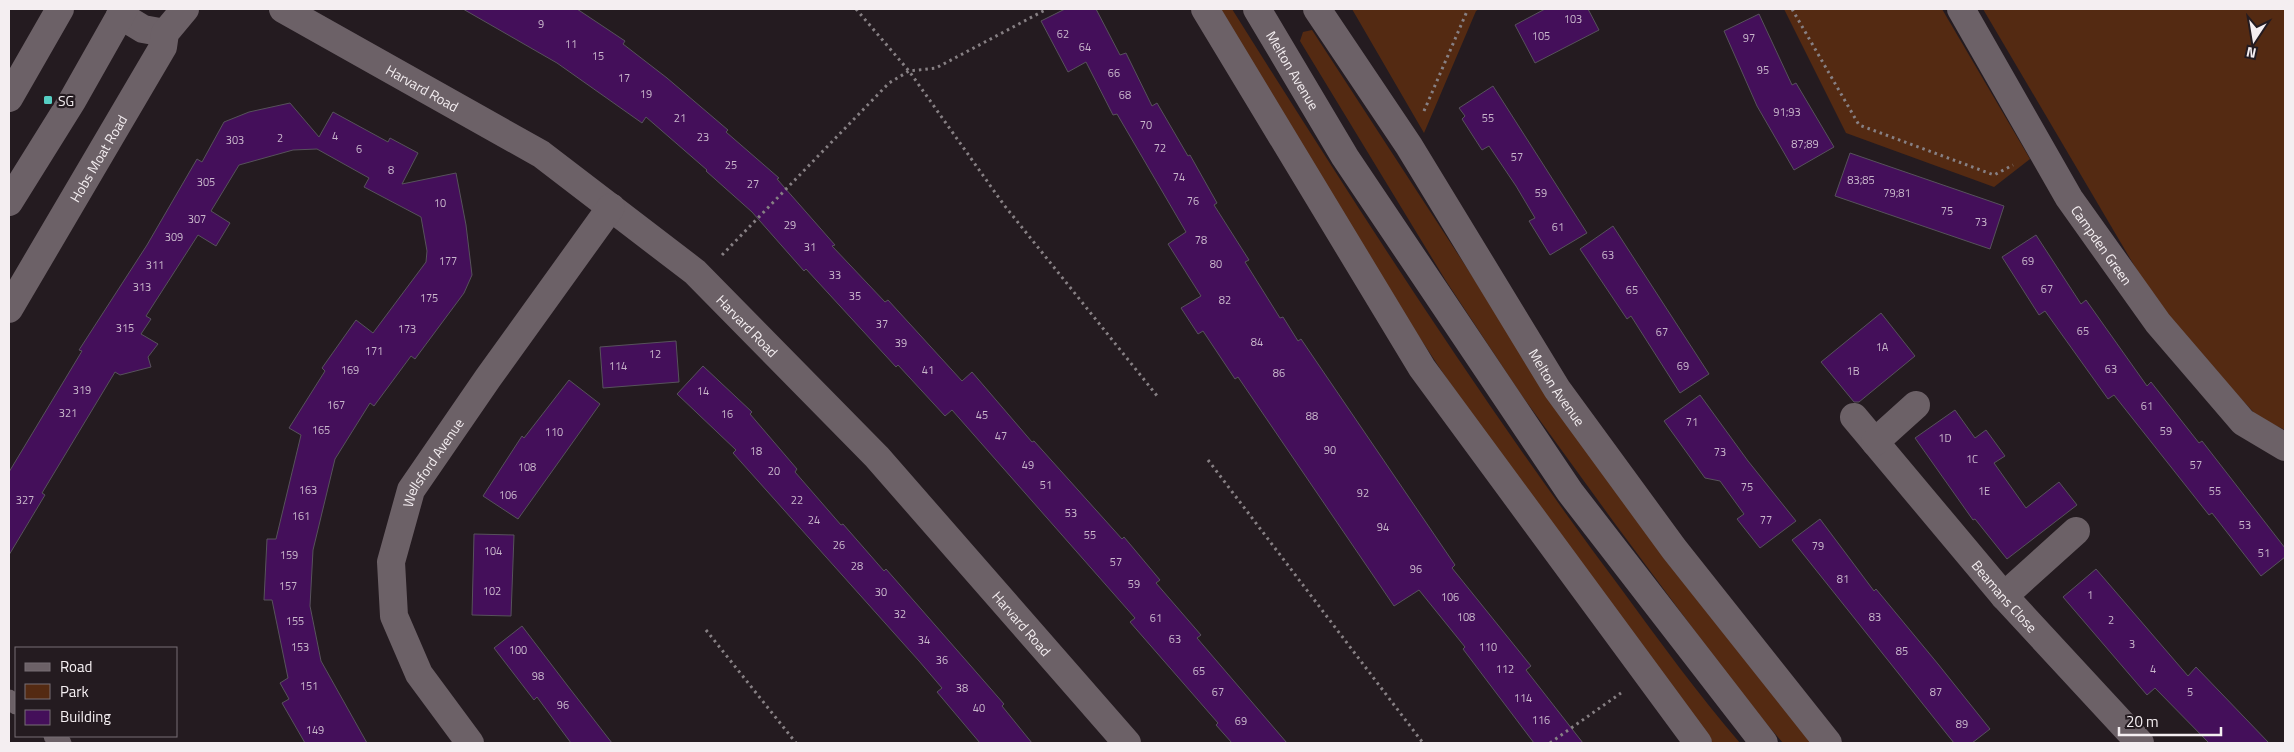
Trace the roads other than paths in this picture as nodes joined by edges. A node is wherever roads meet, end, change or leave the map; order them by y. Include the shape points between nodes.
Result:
1 (60, 9) edge
2 (185, 9) edge
3 (283, 9) edge
4 (1205, 9) edge
5 (1317, 9) edge
6 (1961, 9) edge
7 (1259, 10) edge
8 (122, 12) edge
9 (165, 33) junction
10 (9, 98) edge
11 (9, 202) edge
12 (611, 207) junction
13 (9, 309) edge
14 (1916, 405) dead end
15 (1854, 417) dead end
16 (1875, 442) junction
17 (2285, 447) edge
18 (2076, 531) dead end
19 (2004, 596) junction
20 (470, 743) edge
21 (1127, 743) edge
22 (1698, 743) edge
23 (1764, 743) edge
24 (1828, 743) edge
25 (2140, 743) edge

1 - 10 street
2 - 9 street, Hobs Moat Road
3 - 12 street, Harvard Road via 541,154
4 - 22 street via 1422,368
5 - 24 street, Melton Avenue via 1409,146 1557,389 1674,549
6 - 17 street, Campden Green via 2069,198 2158,323 2243,422
7 - 23 street, Melton Avenue via 1345,156 1570,492
8 - 9 street via 143,29
8 - 11 street
9 - 13 street, Hobs Moat Road via 163,47
12 - 20 street, Wellsford Avenue via 411,490 391,562 394,616 419,674
12 - 21 street, Harvard Road via 700,277 877,457
14 - 16 street
15 - 16 street, Beamans Close
16 - 19 street, Beamans Close
18 - 19 street
19 - 25 street, Beamans Close

